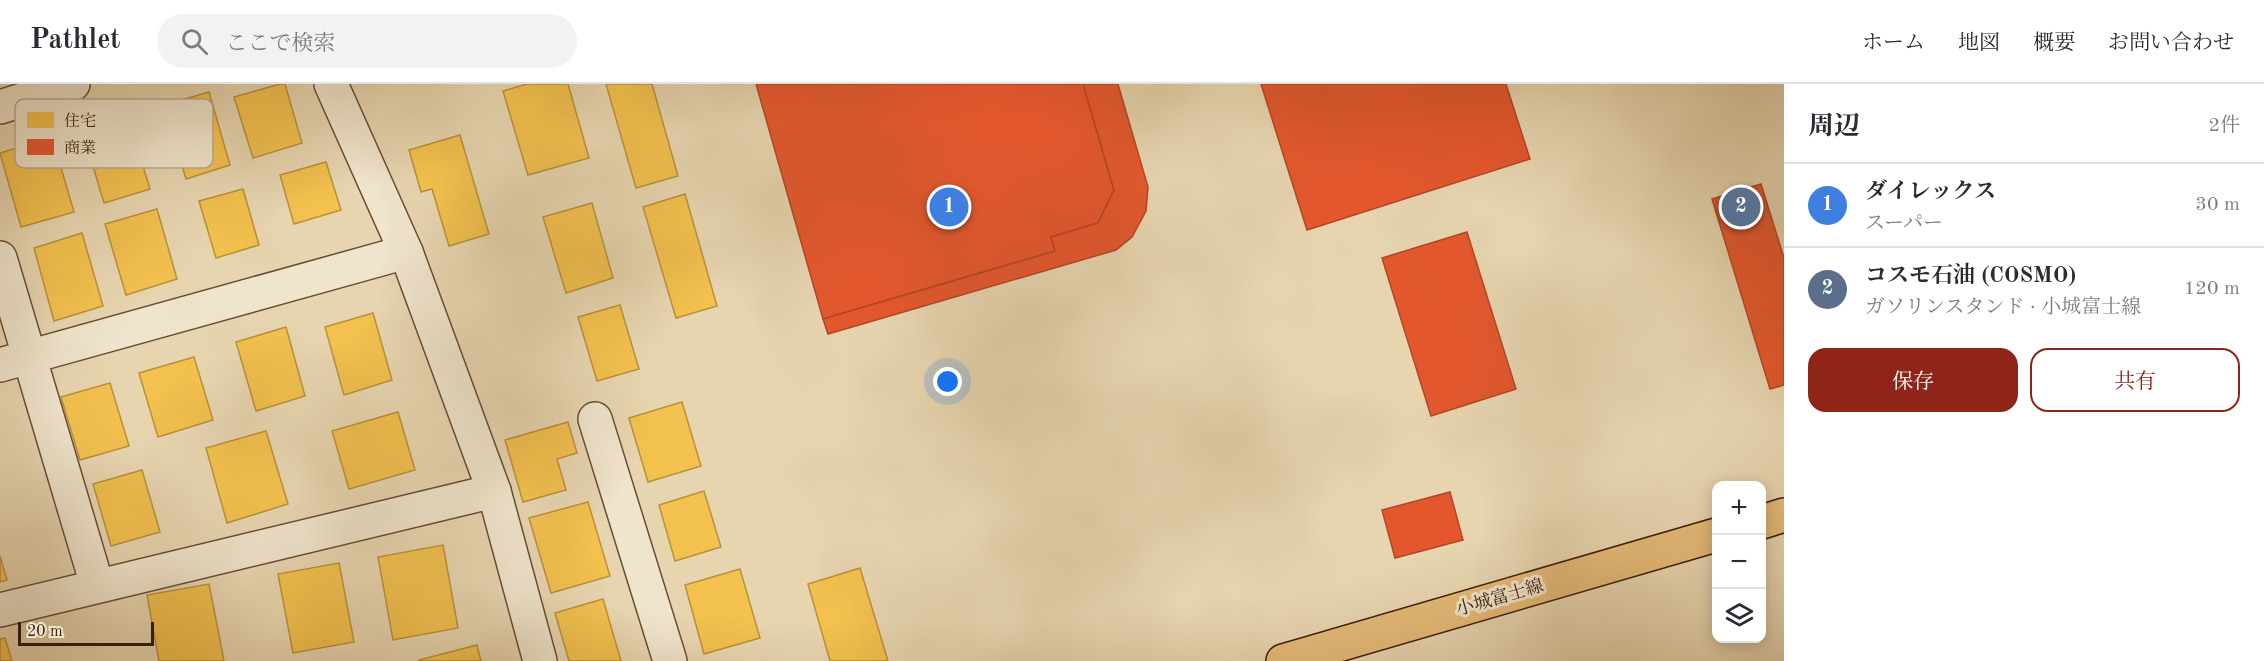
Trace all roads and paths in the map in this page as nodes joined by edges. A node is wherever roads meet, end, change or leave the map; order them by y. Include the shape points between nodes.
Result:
1 (73, 84) edge
2 (331, 84) edge
3 (23, 99) edge
4 (15, 101) edge
5 (0, 106) edge
6 (406, 252) junction
7 (0, 258) edge
8 (15, 361) edge
9 (595, 419) dead end
10 (494, 491) junction
11 (1784, 515) edge
12 (1766, 520) edge
13 (1712, 536) edge
14 (97, 585) junction
15 (0, 610) edge
16 (1350, 652) edge
17 (540, 661) edge
18 (670, 661) edge
19 (1283, 661) edge

1 - 3 street
2 - 6 street
4 - 5 street
6 - 8 street
6 - 10 street
7 - 8 street
8 - 14 street
9 - 18 street
10 - 14 street
10 - 17 street
11 - 12 main road
13 - 16 main road, 小城富士線
14 - 15 street
16 - 19 main road, 小城富士線

